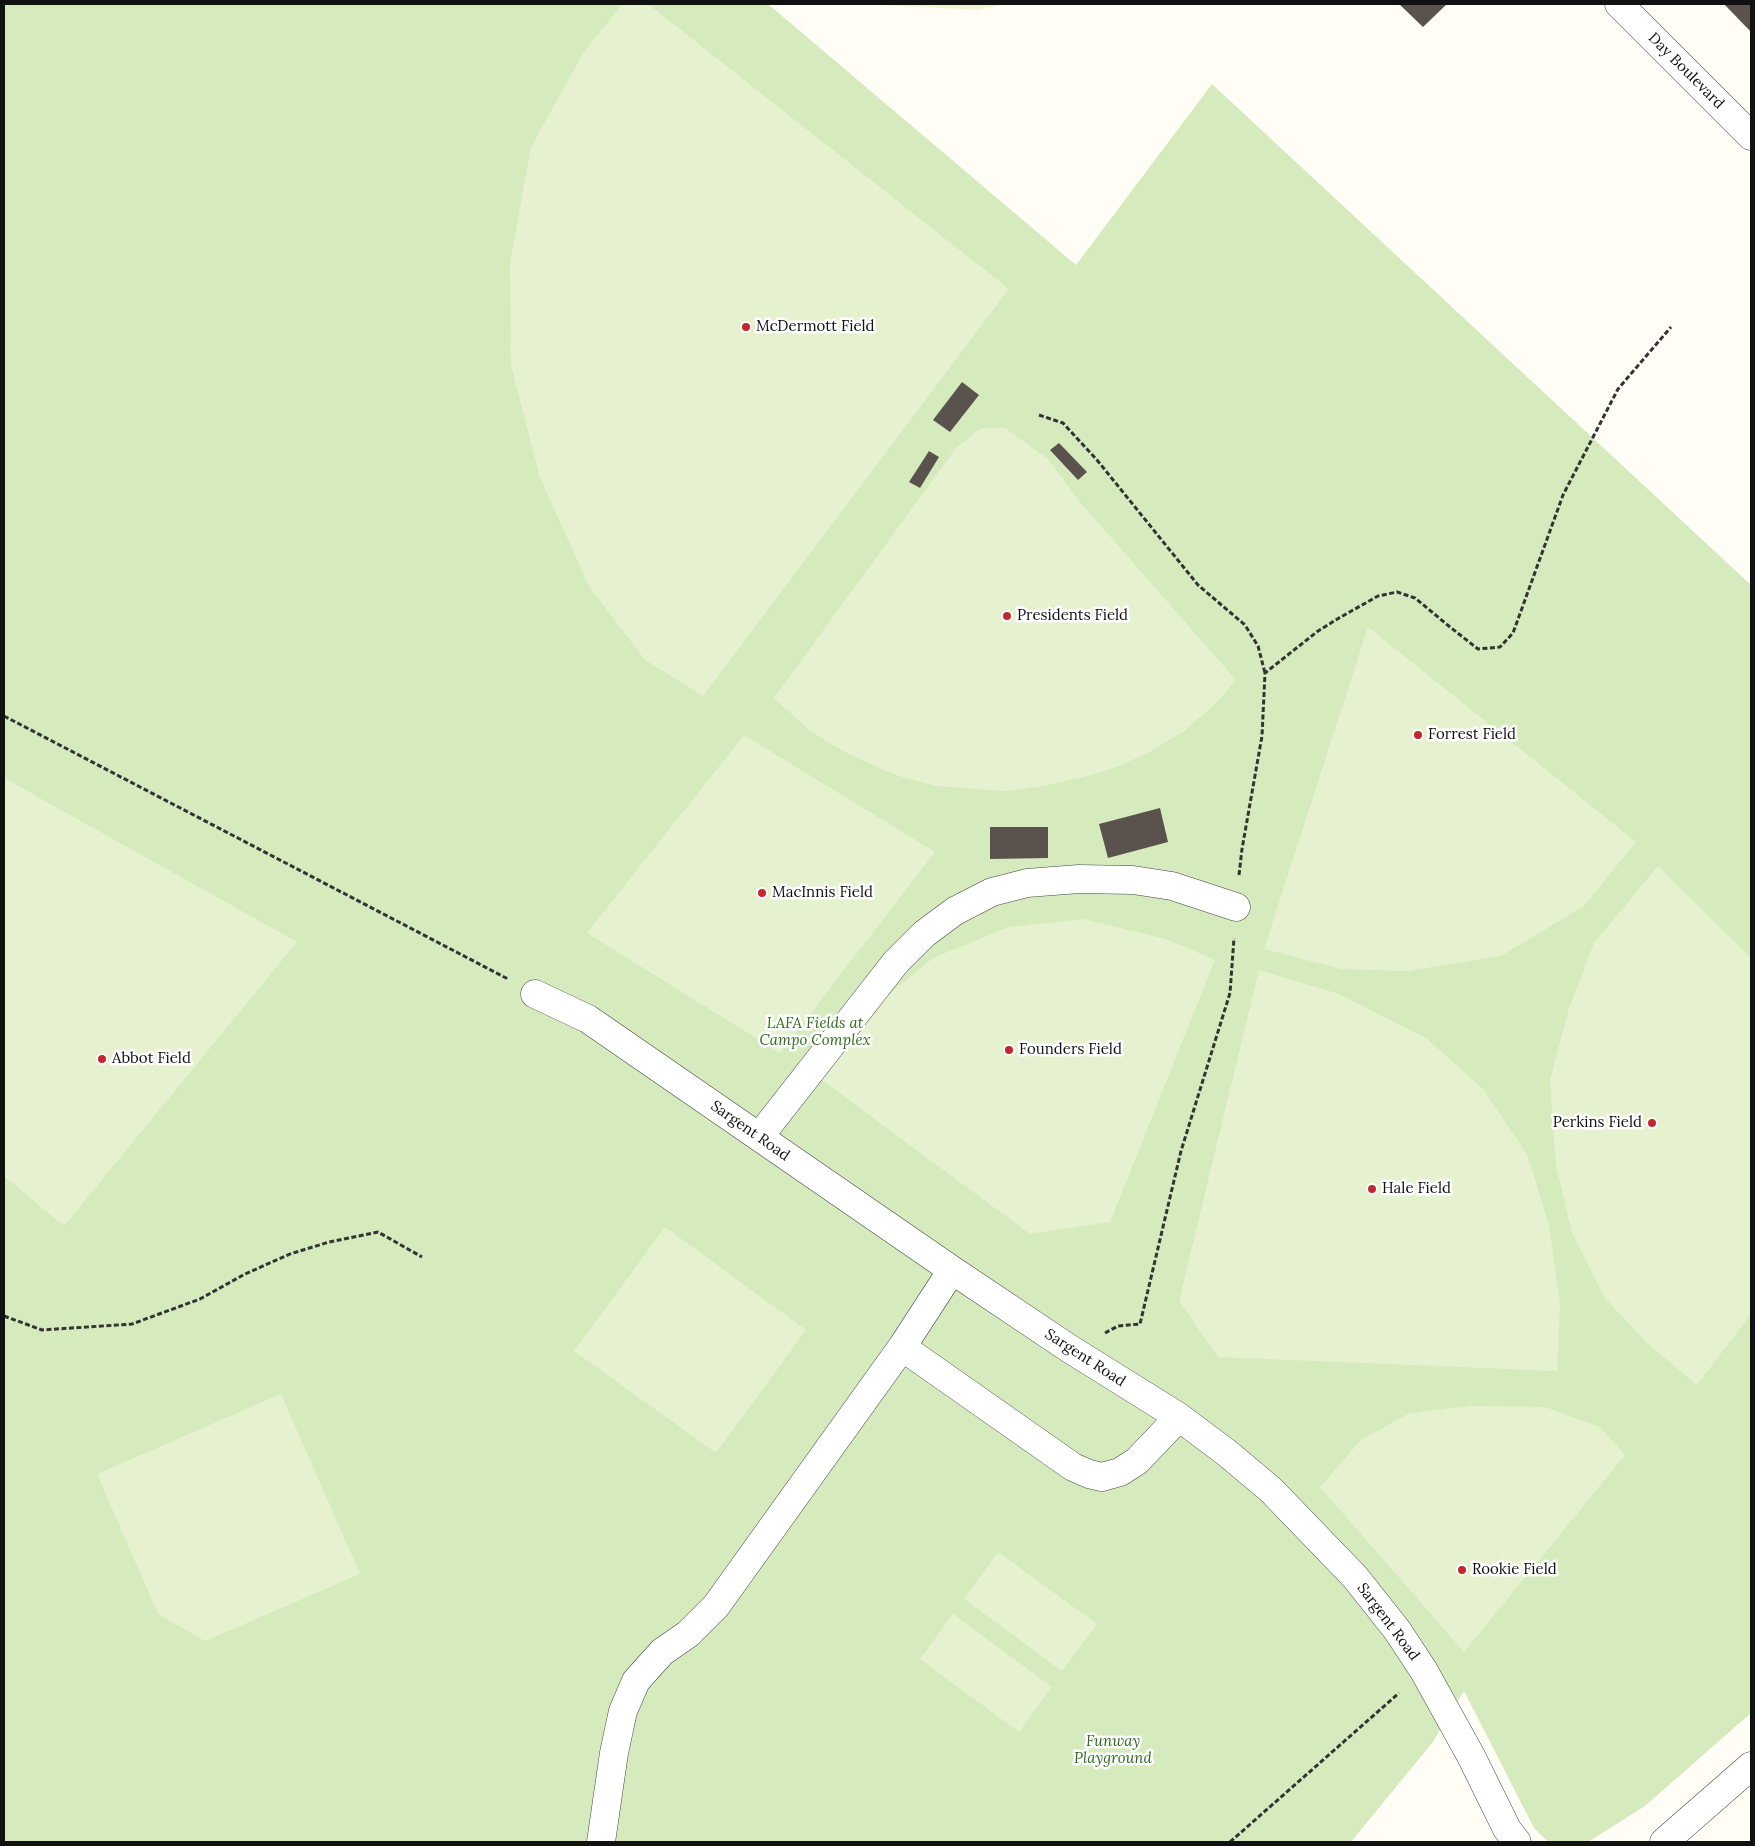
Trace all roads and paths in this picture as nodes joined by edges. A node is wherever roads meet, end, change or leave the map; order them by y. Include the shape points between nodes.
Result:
1 (1620, 5) edge
2 (1751, 136) edge
3 (1671, 327) dead end
4 (1039, 415) dead end
5 (1265, 673) junction
6 (4, 716) edge
7 (1236, 907) junction
8 (535, 994) joint
9 (759, 1136) junction
10 (422, 1257) dead end
11 (952, 1270) junction
12 (4, 1316) edge
13 (902, 1347) junction
14 (1070, 1349) junction
15 (1180, 1417) junction
16 (1424, 1671) junction
17 (1751, 1766) edge
18 (601, 1842) edge
19 (1230, 1842) edge
20 (1517, 1842) edge
21 (1664, 1842) edge

1 - 2 street, Day Boulevard
3 - 5 path via 1618,389 1562,495 1513,633 1500,647 1478,648 1416,598 1397,592 1378,596 1339,618
4 - 5 path via 1063,423 1198,585 1245,625 1258,646
5 - 7 path via 1262,736 1242,849
6 - 8 path
7 - 9 street via 1172,886 1133,880 1079,879 1027,883 992,892 955,911 924,934 896,962
7 - 14 path via 1230,994 1181,1150 1140,1324 1118,1326
8 - 9 street, Sargent Road via 588,1019
9 - 11 street, Sargent Road
10 - 12 path via 378,1232 290,1254 200,1299 132,1324 42,1330
11 - 13 street
11 - 14 street, Sargent Road
13 - 15 street via 1073,1467 1089,1474 1102,1477 1132,1465
13 - 18 street via 716,1606 688,1634 662,1652 636,1681 624,1710 614,1753
14 - 15 street, Sargent Road
15 - 16 street, Sargent Road via 1271,1490 1303,1522 1355,1577
16 - 19 path
16 - 20 street, Sargent Road
17 - 21 street

